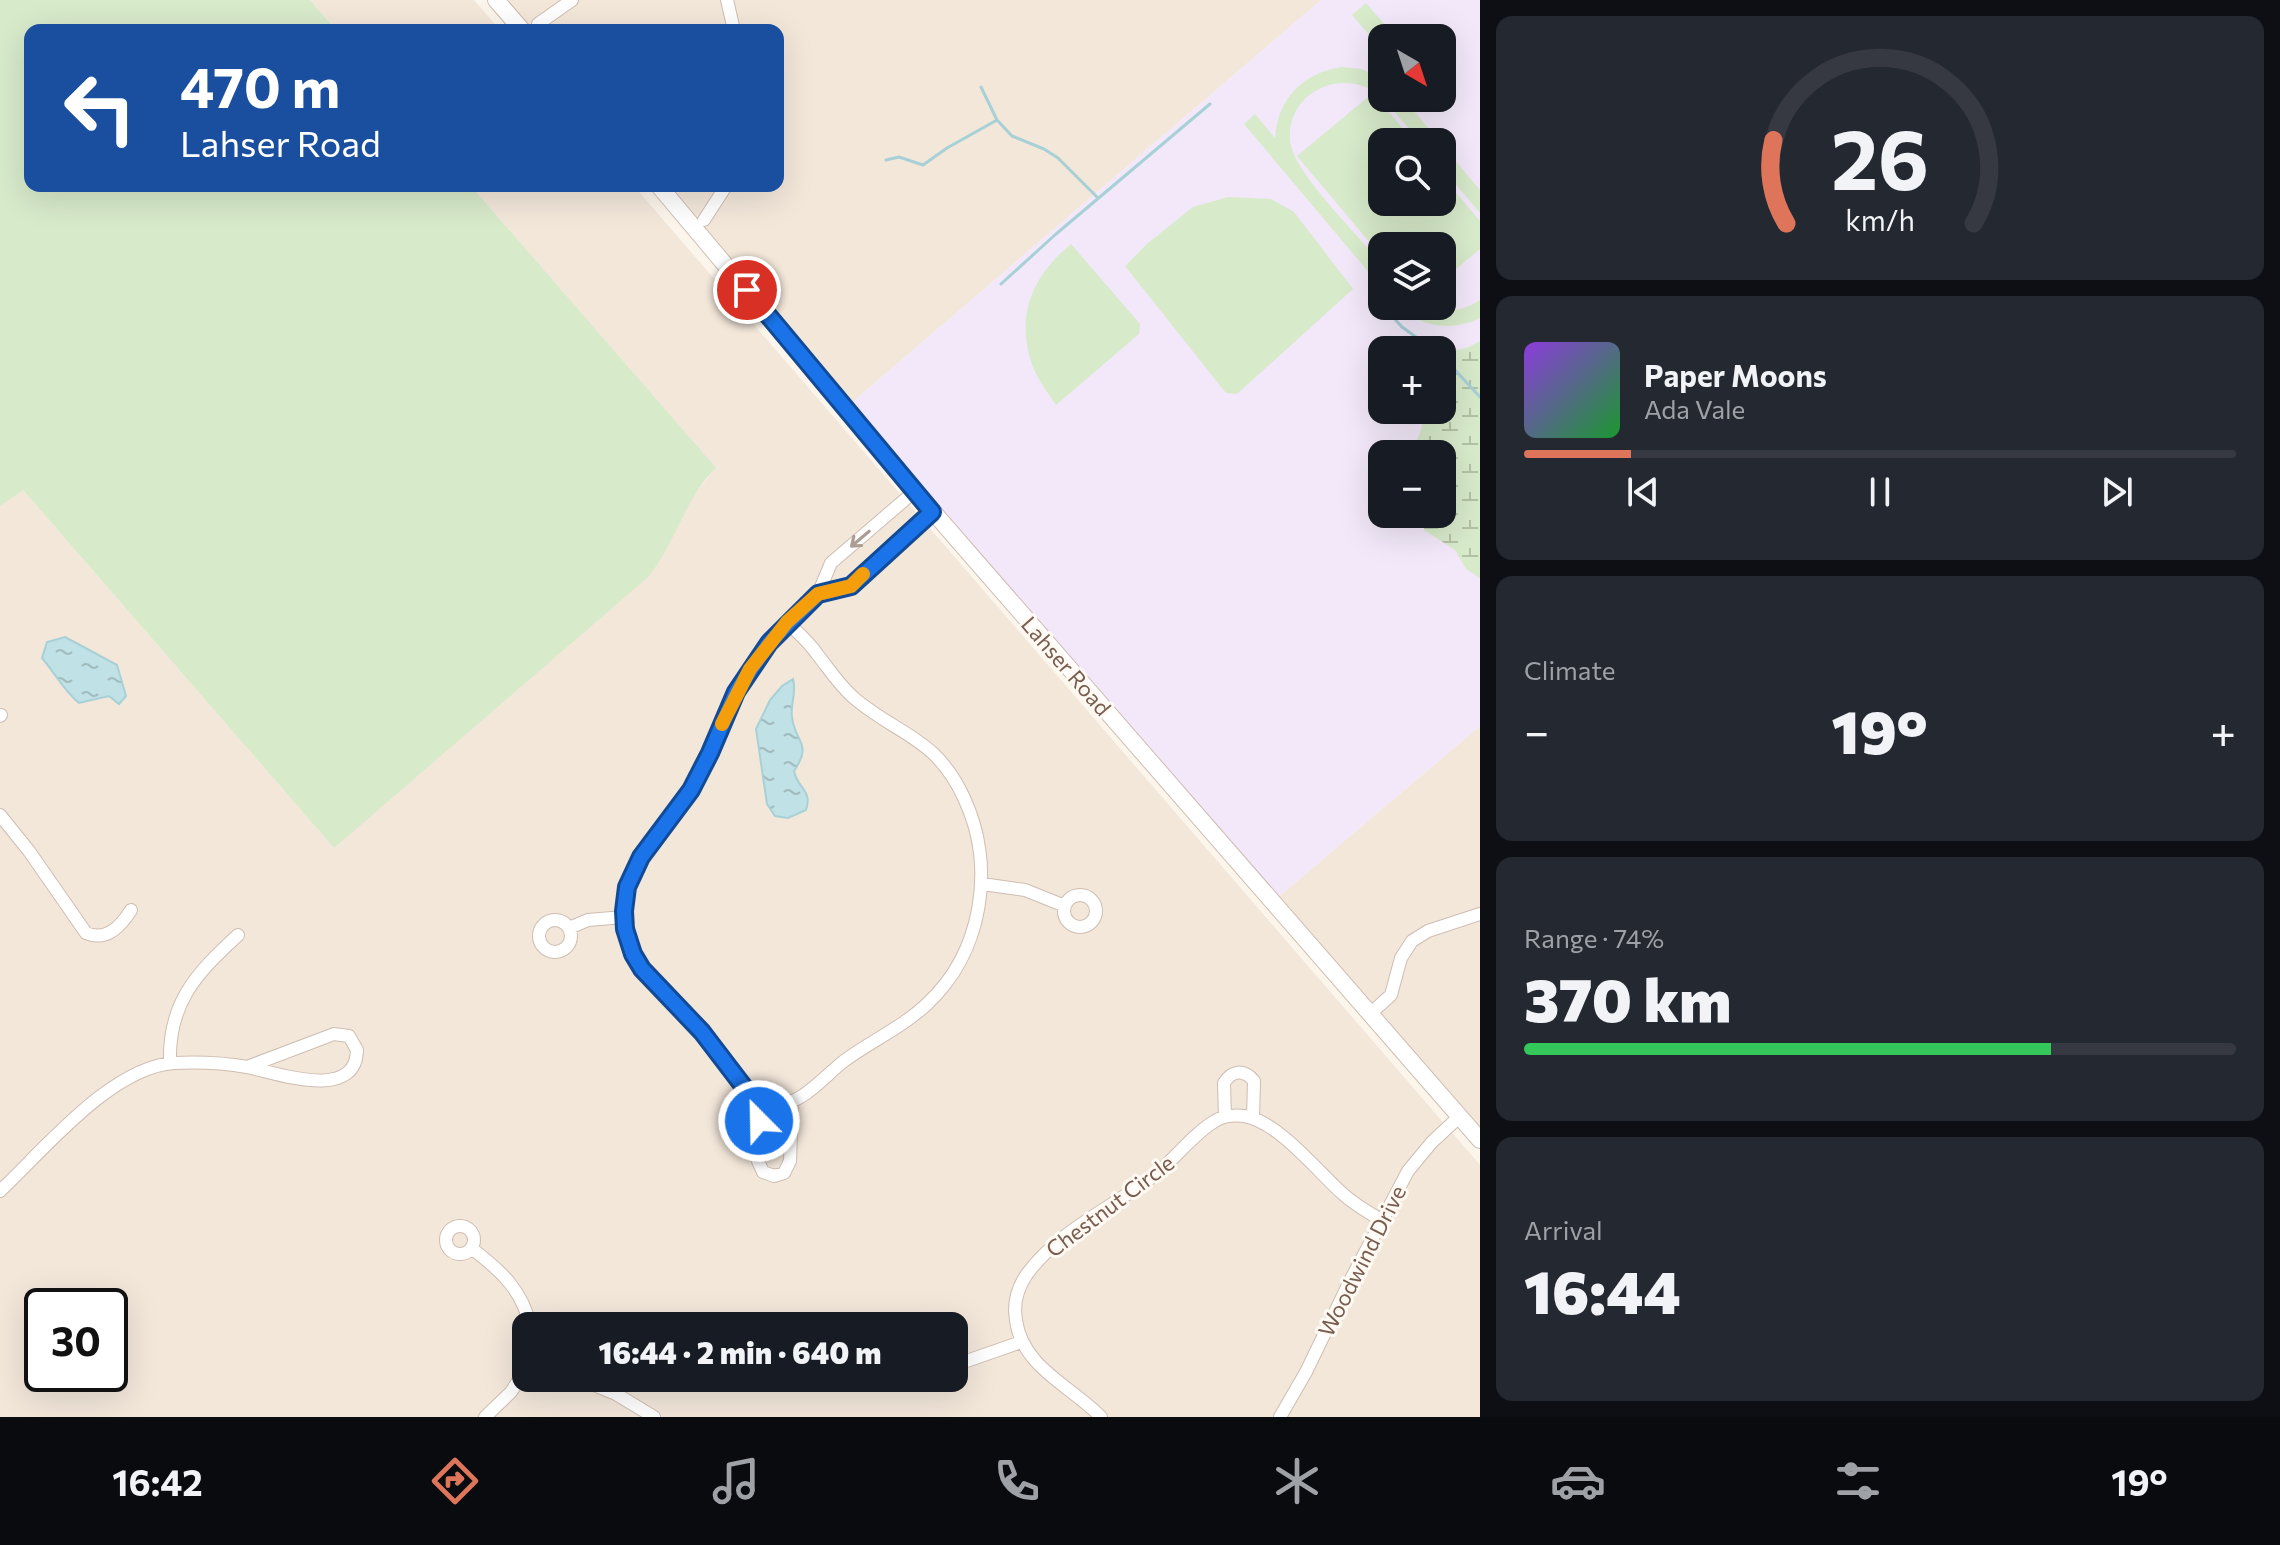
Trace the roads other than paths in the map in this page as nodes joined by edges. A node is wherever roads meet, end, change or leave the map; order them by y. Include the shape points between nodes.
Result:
1 (496, 0) edge
2 (572, 0) edge
3 (727, 0) edge
4 (526, 24) edge
5 (535, 24) edge
6 (733, 24) edge
7 (664, 192) edge
8 (722, 192) edge
9 (704, 220) dead end
10 (915, 491) junction
11 (932, 512) junction
12 (818, 594) junction
13 (787, 622) junction
14 (0, 815) edge
15 (982, 884) junction
16 (1065, 906) dead end
17 (131, 910) dead end
18 (1480, 914) edge
19 (624, 917) junction
20 (569, 928) dead end
21 (238, 935) dead end
22 (1371, 1013) junction
23 (170, 1063) junction
24 (247, 1067) junction
25 (760, 1101) junction
26 (792, 1102) junction
27 (1225, 1117) junction
28 (1459, 1117) junction
29 (1253, 1118) junction
30 (1480, 1140) edge
31 (0, 1191) edge
32 (1383, 1221) junction
33 (471, 1248) dead end
34 (526, 1312) edge
35 (1021, 1342) junction
36 (968, 1357) edge
37 (512, 1390) edge
38 (611, 1392) edge
39 (485, 1417) edge
40 (654, 1417) edge
41 (1101, 1417) edge
42 (1280, 1417) edge

1 - 4 street
2 - 5 street
3 - 6 street
7 - 10 street, Lahser Road
8 - 9 street
10 - 11 street, Lahser Road
10 -> 12 street via 831,563
11 - 12 street via 851,586
11 - 22 street, Lahser Road
12 - 13 street
13 - 15 street via 856,699 923,743 948,771 976,829
13 - 19 street via 750,669 696,782 636,865
14 - 17 street via 86,933 110,933
15 - 16 street via 1025,890
15 - 26 street via 969,944 939,993
18 - 22 street via 1412,941 1401,958 1391,995
19 - 20 street via 588,920
19 - 25 street via 642,969
21 - 23 street via 203,967 187,991
22 - 28 street, Lahser Road
23 - 24 street
23 - 31 street via 130,1078 89,1106
24 - 24 street via 324,1080 348,1070 357,1050 349,1036 334,1034
25 - 26 street
25 - 26 street via 758,1161 763,1172 774,1176 784,1173 790,1161
27 - 29 street
27 - 29 street via 1224,1083 1239,1072 1254,1081
27 - 35 street, Chestnut Circle via 1148,1180 1070,1233 1033,1267 1016,1299
28 - 30 street, Lahser Road
28 - 32 street, Woodwind Drive via 1412,1164
29 - 32 street via 1295,1147 1351,1201
32 - 42 street, Woodwind Drive
33 - 34 street via 514,1287
35 - 36 street
35 - 41 street via 1035,1361
37 - 39 street
38 - 40 street

